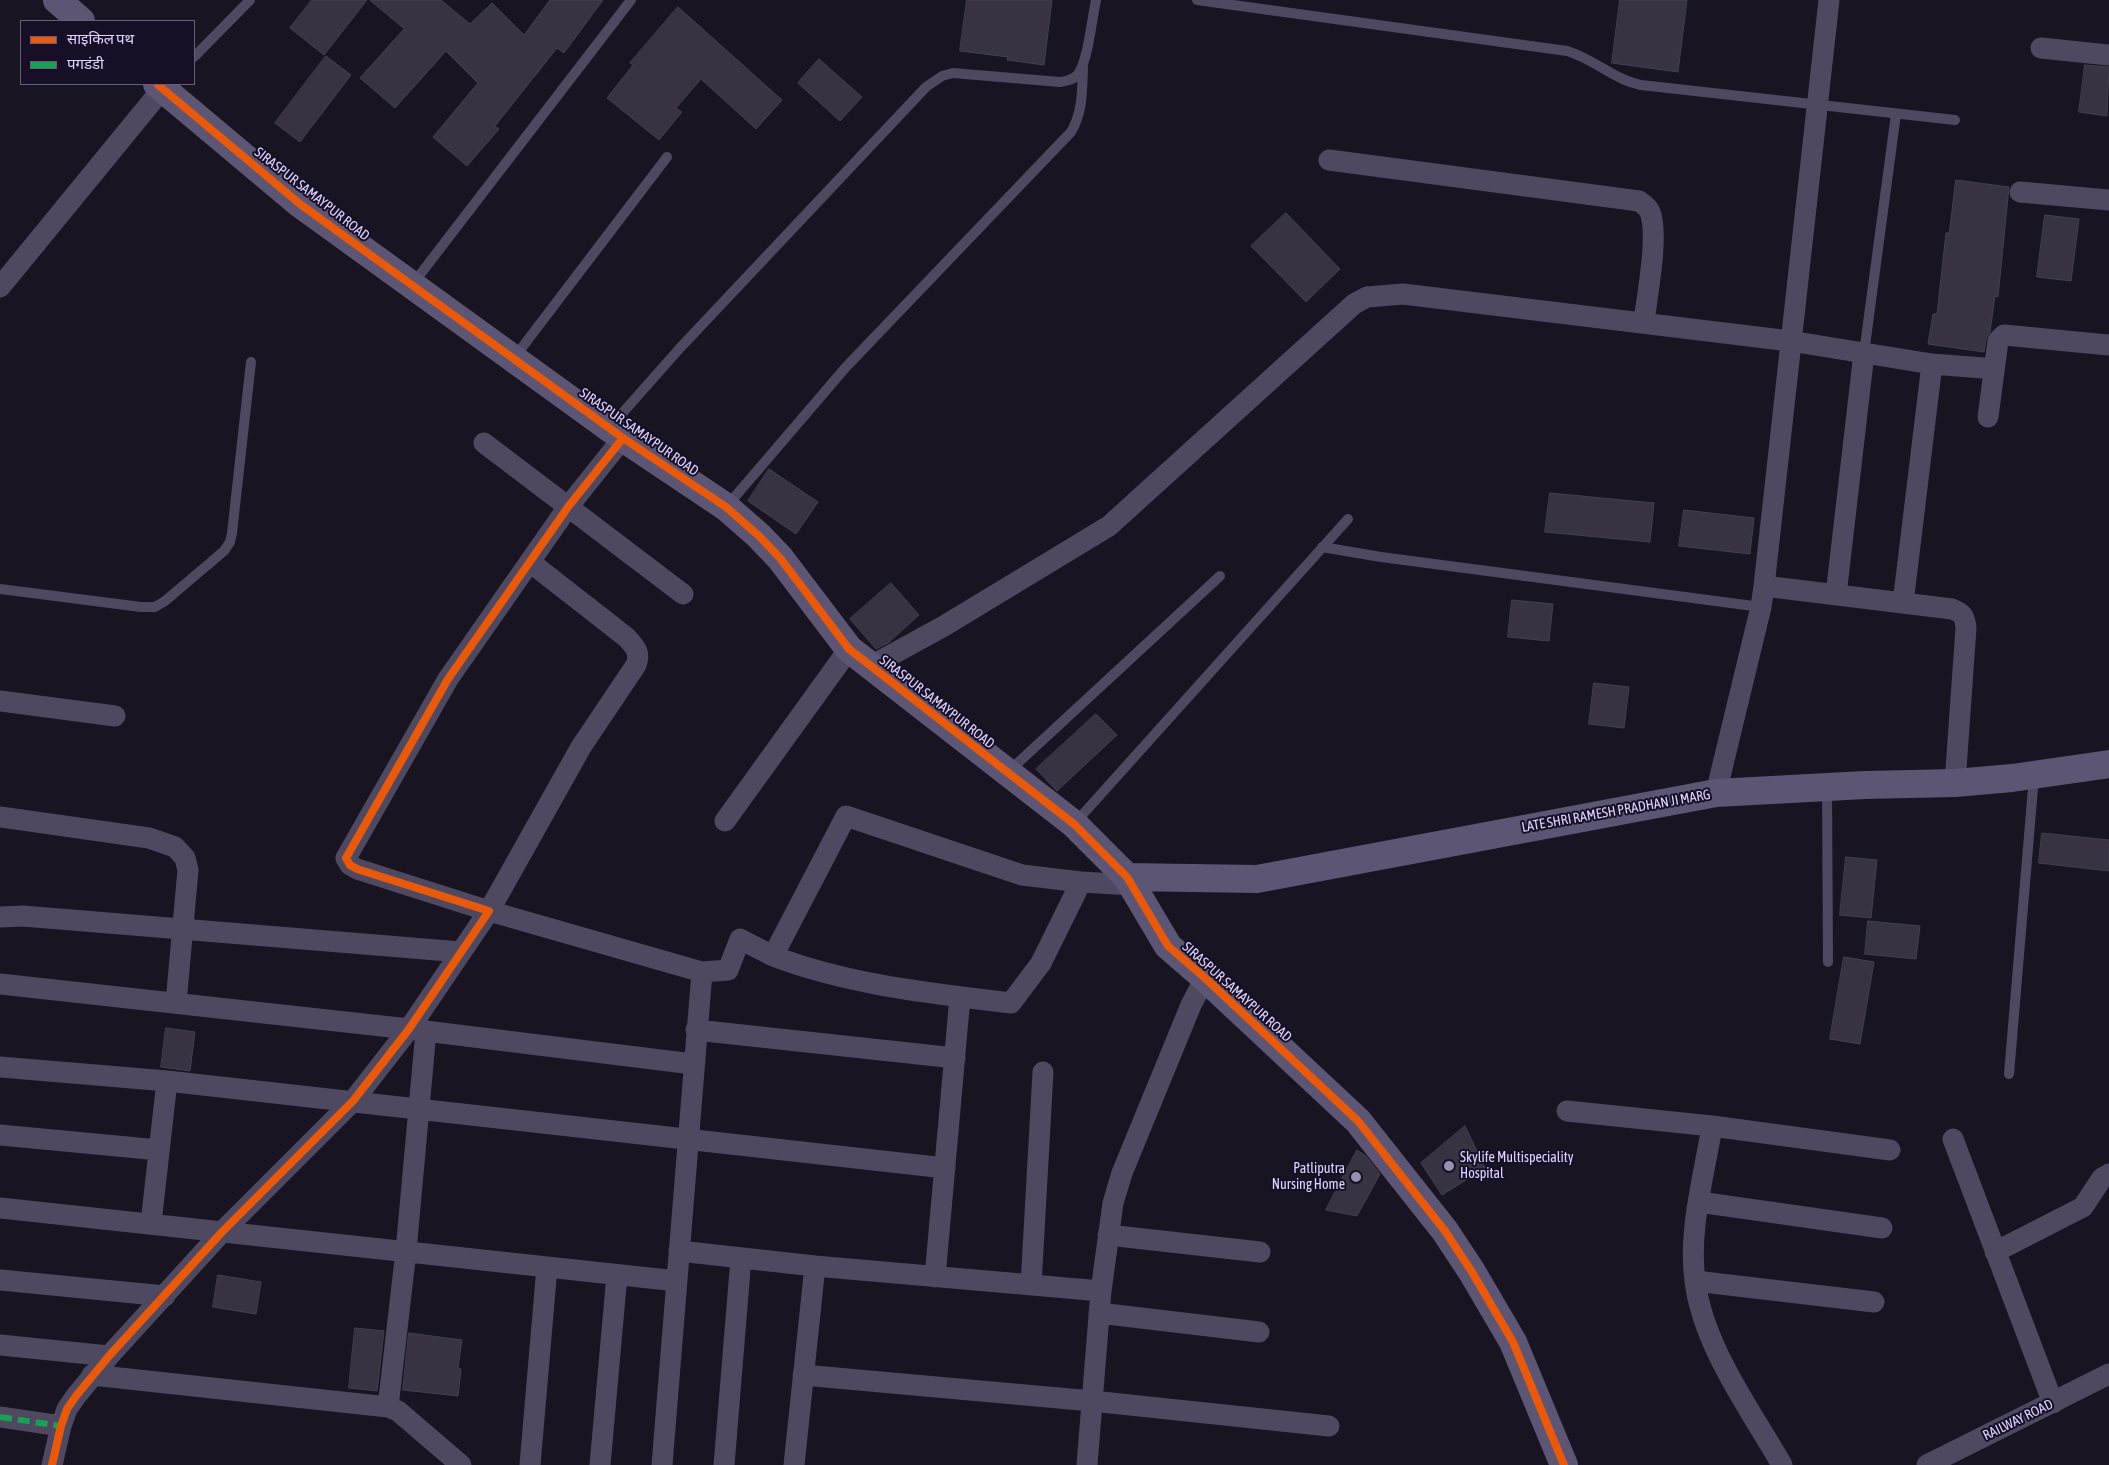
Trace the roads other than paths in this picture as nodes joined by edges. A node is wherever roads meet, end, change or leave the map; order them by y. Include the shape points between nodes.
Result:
1 (57, 0) edge
2 (250, 0) edge
3 (631, 0) edge
4 (1096, 0) edge
5 (1197, 0) edge
6 (1829, 0) edge
7 (80, 20) edge
8 (2041, 48) dead end
9 (2109, 55) edge
10 (195, 56) edge
11 (1083, 63) junction
12 (162, 85) edge
13 (1816, 106) junction
14 (1896, 114) junction
15 (1955, 120) dead end
16 (667, 157) dead end
17 (1329, 160) dead end
18 (2020, 192) dead end
19 (2109, 200) edge
20 (412, 286) junction
21 (0, 288) edge
22 (1644, 322) junction
23 (1790, 341) junction
24 (2109, 345) edge
25 (1864, 352) junction
26 (513, 359) junction
27 (251, 362) dead end
28 (1932, 364) junction
29 (1983, 368) dead end
30 (1988, 417) dead end
31 (616, 433) junction
32 (484, 443) dead end
33 (568, 507) junction
34 (726, 507) junction
35 (1348, 520) dead end
36 (1322, 547) junction
37 (530, 562) junction
38 (1220, 576) dead end
39 (0, 589) edge
40 (683, 594) dead end
41 (1836, 595) junction
42 (1762, 597) junction
43 (1903, 603) junction
44 (848, 649) junction
45 (871, 666) junction
46 (0, 701) edge
47 (115, 716) dead end
48 (2109, 764) edge
49 (1008, 772) junction
50 (2034, 775) junction
51 (1955, 783) junction
52 (1827, 787) junction
53 (1716, 793) junction
54 (0, 817) edge
55 (725, 821) dead end
56 (1074, 824) junction
57 (1130, 881) junction
58 (1081, 882) junction
59 (489, 911) junction
60 (0, 917) edge
61 (183, 929) junction
62 (461, 952) junction
63 (773, 956) junction
64 (1828, 962) dead end
65 (702, 972) junction
66 (1205, 978) junction
67 (0, 984) edge
68 (960, 997) junction
69 (176, 1003) junction
70 (418, 1030) junction
71 (696, 1030) junction
72 (955, 1058) junction
73 (693, 1064) junction
74 (0, 1067) edge
75 (1043, 1072) dead end
76 (2009, 1074) dead end
77 (167, 1081) junction
78 (352, 1101) junction
79 (418, 1110) junction
80 (1567, 1111) dead end
81 (1712, 1126) junction
82 (0, 1134) edge
83 (1953, 1139) dead end
84 (688, 1140) junction
85 (159, 1150) junction
86 (1890, 1150) dead end
87 (945, 1168) junction
88 (2109, 1174) edge
89 (1699, 1202) junction
90 (0, 1208) edge
91 (151, 1223) junction
92 (1882, 1228) dead end
93 (222, 1232) junction
94 (1108, 1235) junction
95 (406, 1251) junction
96 (679, 1251) junction
97 (1260, 1252) dead end
98 (1995, 1252) junction
99 (741, 1258) junction
100 (815, 1266) junction
101 (547, 1267) junction
102 (617, 1275) junction
103 (935, 1276) junction
104 (0, 1280) edge
105 (677, 1281) junction
106 (1695, 1281) junction
107 (1031, 1285) junction
108 (1101, 1291) junction
109 (165, 1296) junction
110 (1874, 1302) dead end
111 (1099, 1313) junction
112 (1259, 1332) dead end
113 (0, 1345) edge
114 (109, 1356) junction
115 (2109, 1374) edge
116 (92, 1375) junction
117 (803, 1375) junction
118 (1092, 1401) junction
119 (2053, 1404) junction
120 (388, 1407) junction
121 (0, 1417) edge
122 (61, 1426) junction
123 (1329, 1426) dead end
124 (52, 1465) edge
125 (461, 1465) edge
126 (530, 1465) edge
127 (600, 1465) edge
128 (662, 1465) edge
129 (724, 1465) edge
130 (794, 1465) edge
131 (1087, 1465) edge
132 (1564, 1465) edge
133 (1782, 1465) edge
134 (1927, 1465) edge

1 - 7 street
2 - 10 lane
3 - 20 lane
4 - 11 lane
5 - 13 lane via 1567,51 1586,57 1632,84
6 - 13 street
8 - 9 street
11 - 31 lane via 1078,75 1060,82 953,73 926,87 680,348
11 - 34 lane via 1081,102 1071,132 846,367
12 - 20 street, SIRASPUR SAMAYPUR ROAD via 300,204
12 - 21 street
13 - 14 lane
13 - 23 street
14 - 15 lane
14 - 25 lane
16 - 26 lane
17 - 22 street via 1640,201 1650,210 1653,223
18 - 19 street
20 - 26 street, SIRASPUR SAMAYPUR ROAD
22 - 23 street
22 - 45 street via 1402,294 1367,297 1354,304 1109,526 944,626
23 - 25 street
23 - 42 street
24 - 30 street via 2004,335 1998,342
25 - 28 street
25 - 41 street
26 - 31 street, SIRASPUR SAMAYPUR ROAD
27 - 39 lane via 232,534 224,551 155,606 141,608
28 - 29 street
28 - 43 street
31 - 33 street
31 - 34 street, SIRASPUR SAMAYPUR ROAD
32 - 33 street
33 - 37 street
33 - 40 street
34 - 44 street, SIRASPUR SAMAYPUR ROAD via 780,558
35 - 36 lane
36 - 42 lane via 1381,557
36 - 56 lane
37 - 59 street via 626,637 637,648 638,659 581,747
37 - 59 street via 448,679 346,858 357,869
38 - 49 lane
41 - 42 street
41 - 43 street
42 - 53 street
43 - 51 street via 1952,608 1962,612 1965,618
44 - 45 street, SIRASPUR SAMAYPUR ROAD
44 - 55 street
45 - 49 street, SIRASPUR SAMAYPUR ROAD
46 - 47 street
48 - 50 street, LATE SHRI RAMESH PRADHAN JI MARG
49 - 56 street, SIRASPUR SAMAYPUR ROAD
50 - 51 street, LATE SHRI RAMESH PRADHAN JI MARG
50 - 76 lane
51 - 52 street, LATE SHRI RAMESH PRADHAN JI MARG
52 - 53 street, LATE SHRI RAMESH PRADHAN JI MARG
52 - 64 lane
53 - 57 street, LATE SHRI RAMESH PRADHAN JI MARG via 1257,879
54 - 61 street via 149,838 175,847 185,858 188,870
56 - 57 street, SIRASPUR SAMAYPUR ROAD
57 - 58 street
57 - 66 street, SIRASPUR SAMAYPUR ROAD via 1168,946
58 - 63 street via 1022,875 846,816
58 - 68 street via 1041,962 1011,1003
59 - 62 street
59 - 65 street
60 - 61 street via 23,916
61 - 62 street
61 - 69 street
62 - 70 street
63 - 65 street via 740,939 728,970
63 - 68 street via 804,968 882,986
65 - 71 street
66 - 94 street via 1122,1173
66 - 132 street, SIRASPUR SAMAYPUR ROAD via 1358,1121 1446,1230 1513,1342
67 - 69 street
68 - 72 street
69 - 70 street
70 - 73 street
70 - 78 street
70 - 79 street
71 - 72 street
71 - 73 street
72 - 87 street
73 - 84 street
74 - 77 street
75 - 107 street
77 - 78 street
77 - 85 street
78 - 79 street
78 - 93 street
79 - 84 street
79 - 95 street
80 - 81 street
81 - 86 street
81 - 89 street
82 - 85 street
83 - 98 street
84 - 87 street
84 - 96 street
85 - 91 street
87 - 103 street
88 - 98 street via 2102,1178 2083,1207
89 - 92 street
89 - 106 street
90 - 91 street
91 - 93 street
93 - 95 street
93 - 109 street
94 - 97 street
94 - 108 street
95 - 101 street
95 - 120 street
96 - 99 street
96 - 105 street
98 - 119 street
99 - 100 street
99 - 129 street
100 - 103 street
100 - 117 street
101 - 102 street
101 - 126 street
102 - 105 street
102 - 127 street
103 - 107 street
104 - 109 street
105 - 128 street
106 - 110 street
106 - 133 street via 1708,1331 1723,1363
107 - 108 street
108 - 111 street
109 - 114 street
111 - 112 street
111 - 118 street
113 - 114 street
114 - 116 street
115 - 119 street, RAILWAY ROAD
116 - 120 street
116 - 122 street via 71,1402
117 - 118 street
117 - 130 street
118 - 123 street
118 - 131 street
119 - 134 street, RAILWAY ROAD
120 - 125 street via 398,1411
121 - 122 street
122 - 124 street

